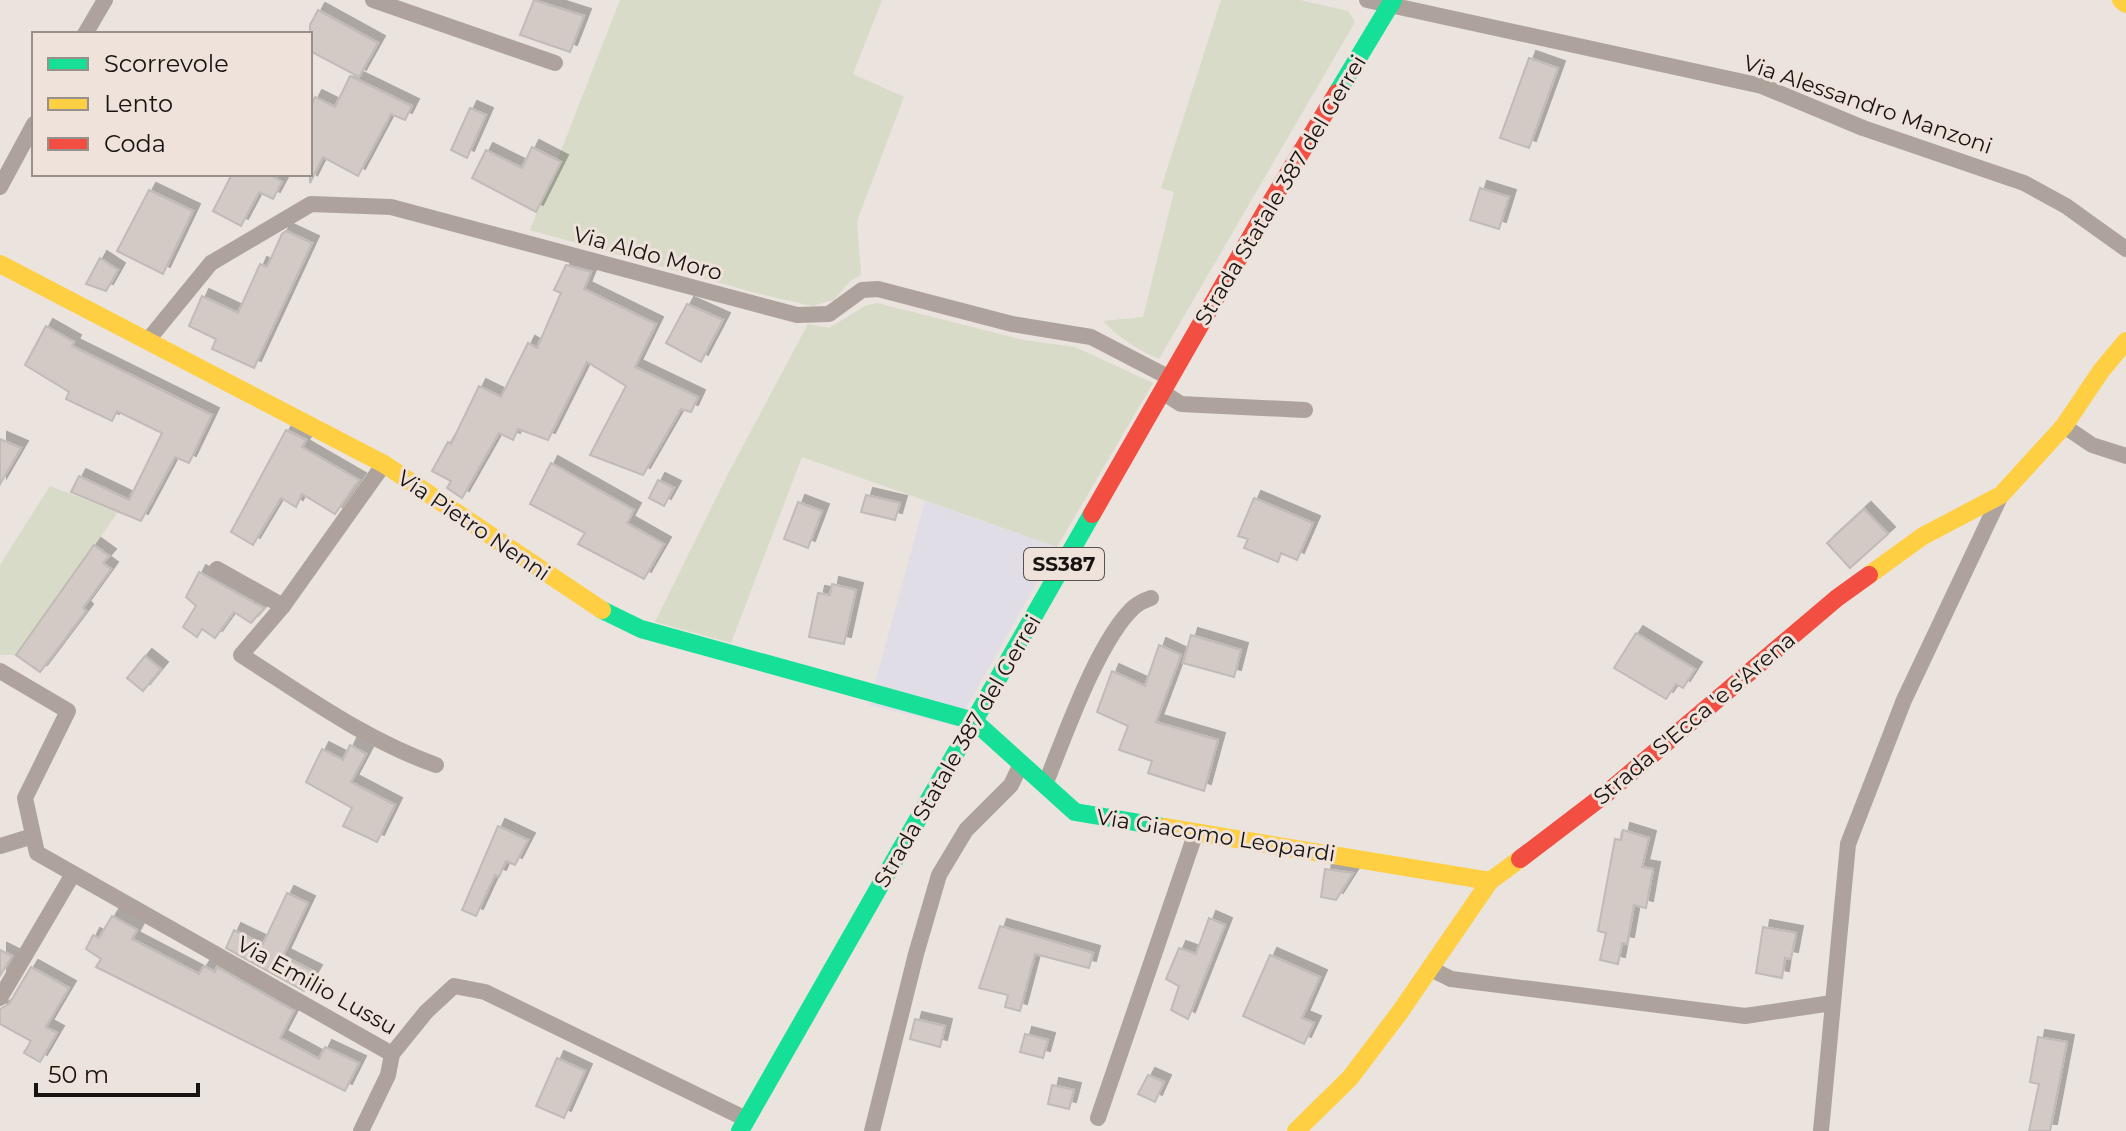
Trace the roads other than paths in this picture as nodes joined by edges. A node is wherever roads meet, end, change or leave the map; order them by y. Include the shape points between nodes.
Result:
1 (105, 0) edge
2 (373, 0) edge
3 (1367, 0) edge
4 (2121, 0) edge
5 (1392, 3) edge
6 (2126, 4) edge
7 (86, 32) edge
8 (555, 63) dead end
9 (32, 126) edge
10 (7, 156) edge
11 (0, 187) edge
12 (2126, 249) edge
13 (0, 264) edge
14 (148, 340) junction
15 (2126, 341) edge
16 (1166, 385) junction
17 (1305, 410) dead end
18 (2064, 426) junction
19 (2126, 456) edge
20 (384, 464) junction
21 (2001, 495) junction
22 (217, 569) dead end
23 (1151, 598) dead end
24 (283, 606) junction
25 (0, 671) edge
26 (974, 721) junction
27 (1021, 764) junction
28 (436, 765) dead end
29 (1045, 785) junction
30 (1196, 832) junction
31 (33, 836) junction
32 (0, 846) edge
33 (73, 874) junction
34 (1490, 881) junction
35 (1429, 968) junction
36 (0, 998) edge
37 (1832, 1003) junction
38 (392, 1054) junction
39 (1098, 1118) dead end
40 (743, 1125) edge
41 (361, 1131) edge
42 (872, 1131) edge
43 (1296, 1131) edge
44 (1821, 1131) edge

1 - 7 street
2 - 8 street
3 - 5 street, Via Alessandro Manzoni
4 - 6 main road
5 - 12 street, Via Alessandro Manzoni via 1762,86 1863,128 2024,183
5 - 16 main road, Strada Statale 387 del Gerrei / SS387
9 - 10 street
10 - 11 street
13 - 14 main road, Via Pietro Nenni
14 - 16 street, Via Aldo Moro via 211,263 311,204 378,206 797,315 829,314 862,290 878,289 1012,324 1091,337
14 - 20 main road, Via Pietro Nenni
15 - 18 main road, Strada S'Ecca 'e s'Arena
16 - 17 street, Via Aldo Moro via 1181,404
16 - 26 main road, Strada Statale 387 del Gerrei / SS387
18 - 19 street via 2092,445
18 - 21 main road, Strada S'Ecca 'e s'Arena
20 - 24 street
20 - 26 main road, Via Pietro Nenni via 610,616 750,661
21 - 34 main road, Strada S'Ecca 'e s'Arena via 1923,536 1837,598 1608,792
21 - 37 street via 1904,700 1848,844
22 - 24 street
23 - 29 street via 1135,606 1111,636
24 - 28 street via 241,655 349,724
25 - 31 street, Via Emilio Lussu via 68,711 25,798
26 - 27 main road, Via Giacomo Leopardi
26 - 40 main road, Strada Statale 387 del Gerrei / SS387
27 - 29 main road, Via Giacomo Leopardi
27 - 42 street via 1011,785 966,830 939,875
29 - 30 main road, Via Giacomo Leopardi via 1075,812
30 - 34 main road, Via Giacomo Leopardi
30 - 39 street
31 - 32 street
31 - 33 street, Via Emilio Lussu via 37,853
33 - 36 street
33 - 38 street, Via Emilio Lussu
34 - 35 main road, Strada S'Ecca 'e s'Arena
35 - 37 street via 1451,979 1745,1016
35 - 43 main road, Strada S'Ecca 'e s'Arena via 1350,1078
37 - 44 street
38 - 40 street, Via Emilio Lussu via 454,986 485,992
38 - 41 street via 388,1075

